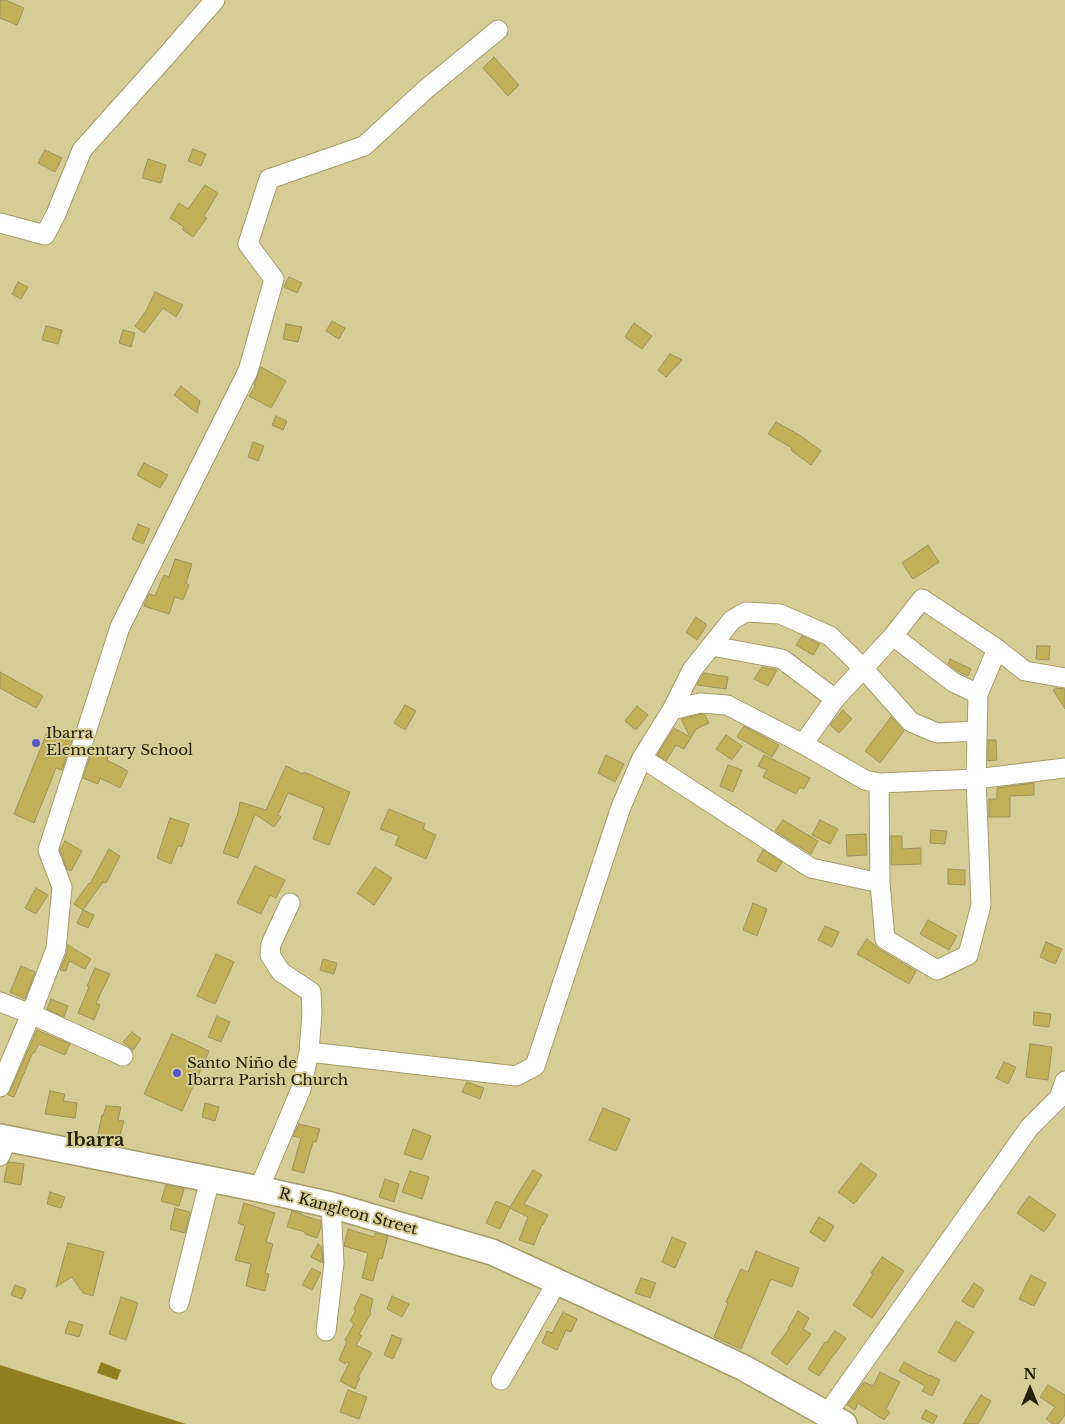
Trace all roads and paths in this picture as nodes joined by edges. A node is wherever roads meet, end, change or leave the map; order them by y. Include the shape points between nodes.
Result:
1 (214, 0) edge
2 (498, 30) dead end
3 (0, 223) edge
4 (892, 636) junction
5 (712, 646) junction
6 (997, 649) junction
7 (863, 668) junction
8 (1065, 678) edge
9 (978, 694) junction
10 (835, 699) junction
11 (672, 710) junction
12 (977, 731) junction
13 (802, 744) junction
14 (642, 758) junction
15 (1065, 768) edge
16 (976, 779) junction
17 (879, 784) junction
18 (880, 883) junction
19 (290, 903) dead end
20 (0, 1002) edge
21 (31, 1014) junction
22 (309, 1052) junction
23 (123, 1056) dead end
24 (1065, 1081) edge
25 (0, 1087) edge
26 (2, 1144) edge
27 (210, 1179) junction
28 (259, 1189) junction
29 (331, 1205) junction
30 (557, 1282) junction
31 (179, 1303) dead end
32 (326, 1331) dead end
33 (501, 1380) dead end
34 (835, 1419) edge

1 - 3 street via 82,150 45,235
2 - 21 street via 364,146 270,179 248,244 274,279 248,371 120,627 48,850 62,887 56,949
4 - 6 street via 922,599
4 - 7 street
4 - 9 street via 953,682
5 - 7 street via 732,620 746,612 780,614 830,636
5 - 10 street via 782,659
5 - 11 street via 692,670
6 - 8 street via 1025,671
6 - 9 street
7 - 10 street
7 - 12 street via 911,722 937,733
9 - 12 street
10 - 13 street
11 - 13 street via 700,703 727,705
11 - 14 street
12 - 16 street
13 - 17 street
14 - 18 street via 811,868
14 - 22 street via 621,807 536,1066 516,1076
15 - 16 street
16 - 17 street
16 - 18 street via 981,906 968,955 937,970 885,939
17 - 18 street
19 - 22 street via 271,944 270,955 281,972 311,992
20 - 21 street
21 - 23 street
21 - 25 street
22 - 28 street via 301,1089
24 - 34 street via 1059,1098 1029,1128
26 - 27 main road, R. Kangleon Street
27 - 28 main road, R. Kangleon Street
27 - 31 street
28 - 29 main road, R. Kangleon Street
29 - 30 main road, R. Kangleon Street via 492,1252
29 - 32 street via 334,1263
30 - 33 street
30 - 34 main road, R. Kangleon Street via 744,1368

